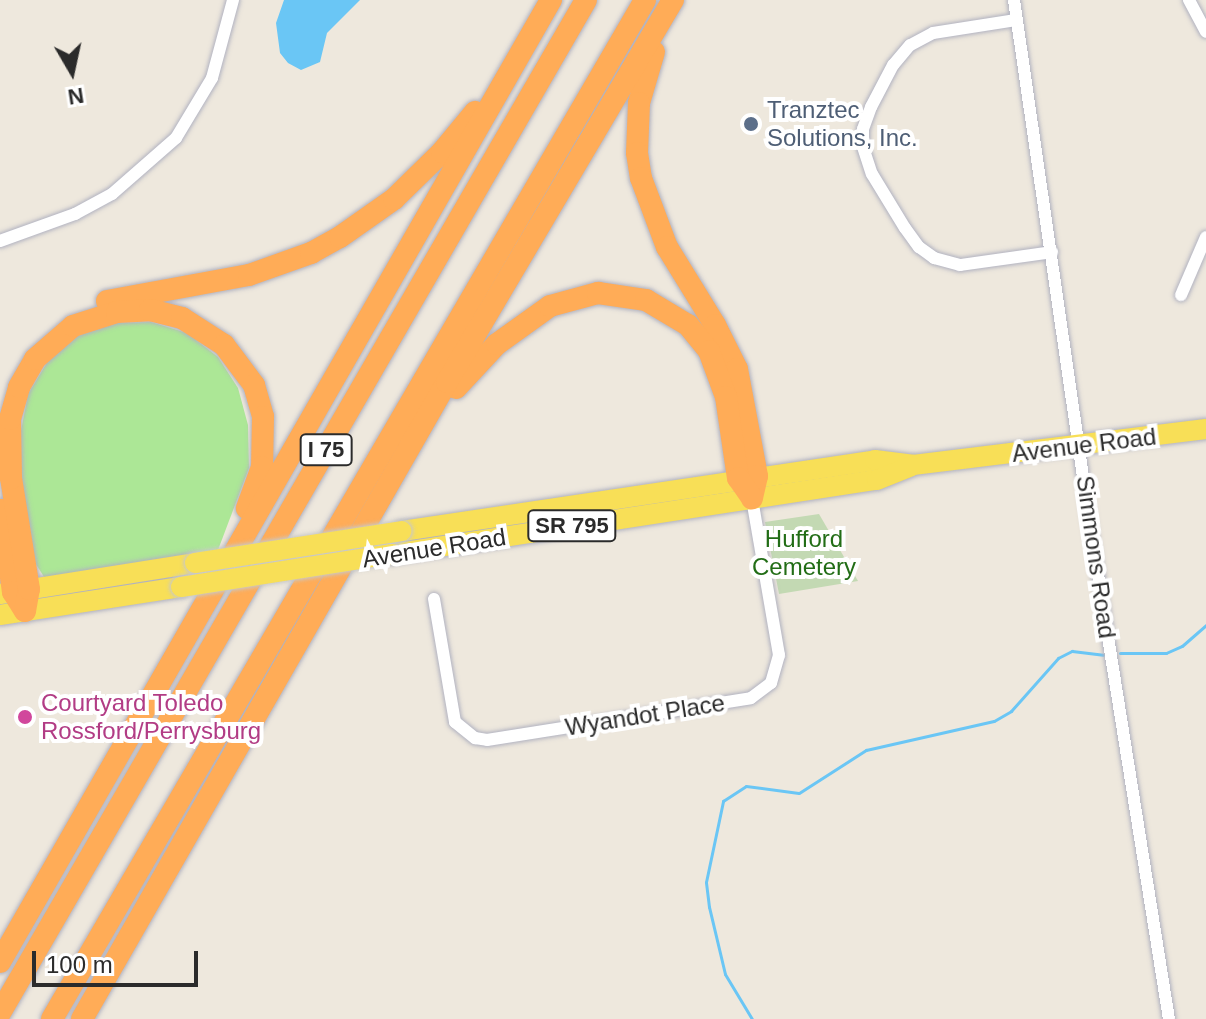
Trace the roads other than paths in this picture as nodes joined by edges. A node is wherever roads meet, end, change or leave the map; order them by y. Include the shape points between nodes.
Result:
1 (233, 0) edge
2 (551, 0) edge
3 (586, 0) edge
4 (645, 0) edge
5 (676, 0) edge
6 (1014, 0) edge
7 (1189, 0) edge
8 (1016, 20) junction
9 (1206, 32) edge
10 (523, 51) junction
11 (1206, 237) edge
12 (0, 241) edge
13 (1052, 252) junction
14 (1181, 295) dead end
15 (0, 402) edge
16 (1206, 429) edge
17 (418, 436) junction
18 (1080, 447) junction
19 (913, 465) junction
20 (747, 477) junction
21 (0, 493) edge
22 (752, 498) junction
23 (17, 597) edge
24 (434, 599) dead end
25 (0, 615) edge
26 (190, 629) junction
27 (0, 962) edge
28 (0, 1013) edge
29 (52, 1019) edge
30 (82, 1019) edge
31 (1169, 1019) edge

1 - 12 street via 212,78 176,138 112,194 75,214
2 - 10 highway
3 - 28 highway, I 75
4 - 29 highway, I 75
5 - 17 highway
5 - 20 highway via 639,103 637,153 667,247 737,369
6 - 8 street, Simmons Road
7 - 9 street
8 - 13 street, Simmons Road
8 - 13 street via 933,33 910,45 871,107 863,147 872,174 905,228 934,258 960,265
10 - 15 highway via 442,152 368,219 280,266 100,303 69,316 30,347
10 - 26 highway
11 - 14 street
13 - 18 street, Simmons Road
16 - 18 main road, Avenue Road / SR 795
17 - 20 highway via 473,368 535,315 581,295 630,295 675,315 709,351
17 - 30 highway
18 - 19 main road, Avenue Road / SR 795
18 - 31 street, Simmons Road
19 - 20 main road, Avenue Road / SR 795 via 875,460
19 - 22 main road, Avenue Road / SR 795 via 877,480
20 - 22 highway
20 - 23 main road, Avenue Road / SR 795, bridge via 195,563
21 - 23 highway
22 - 23 main road, Avenue Road / SR 795, bridge via 181,587
22 - 24 street, Wyandot Place via 779,655 771,683 751,698 475,738 455,722
23 - 25 main road, Avenue Road / SR 795
23 - 26 highway via 8,452 10,419 22,380 46,346 73,326 117,312 166,313 212,334 236,357 254,385 265,434 255,491
26 - 27 highway

